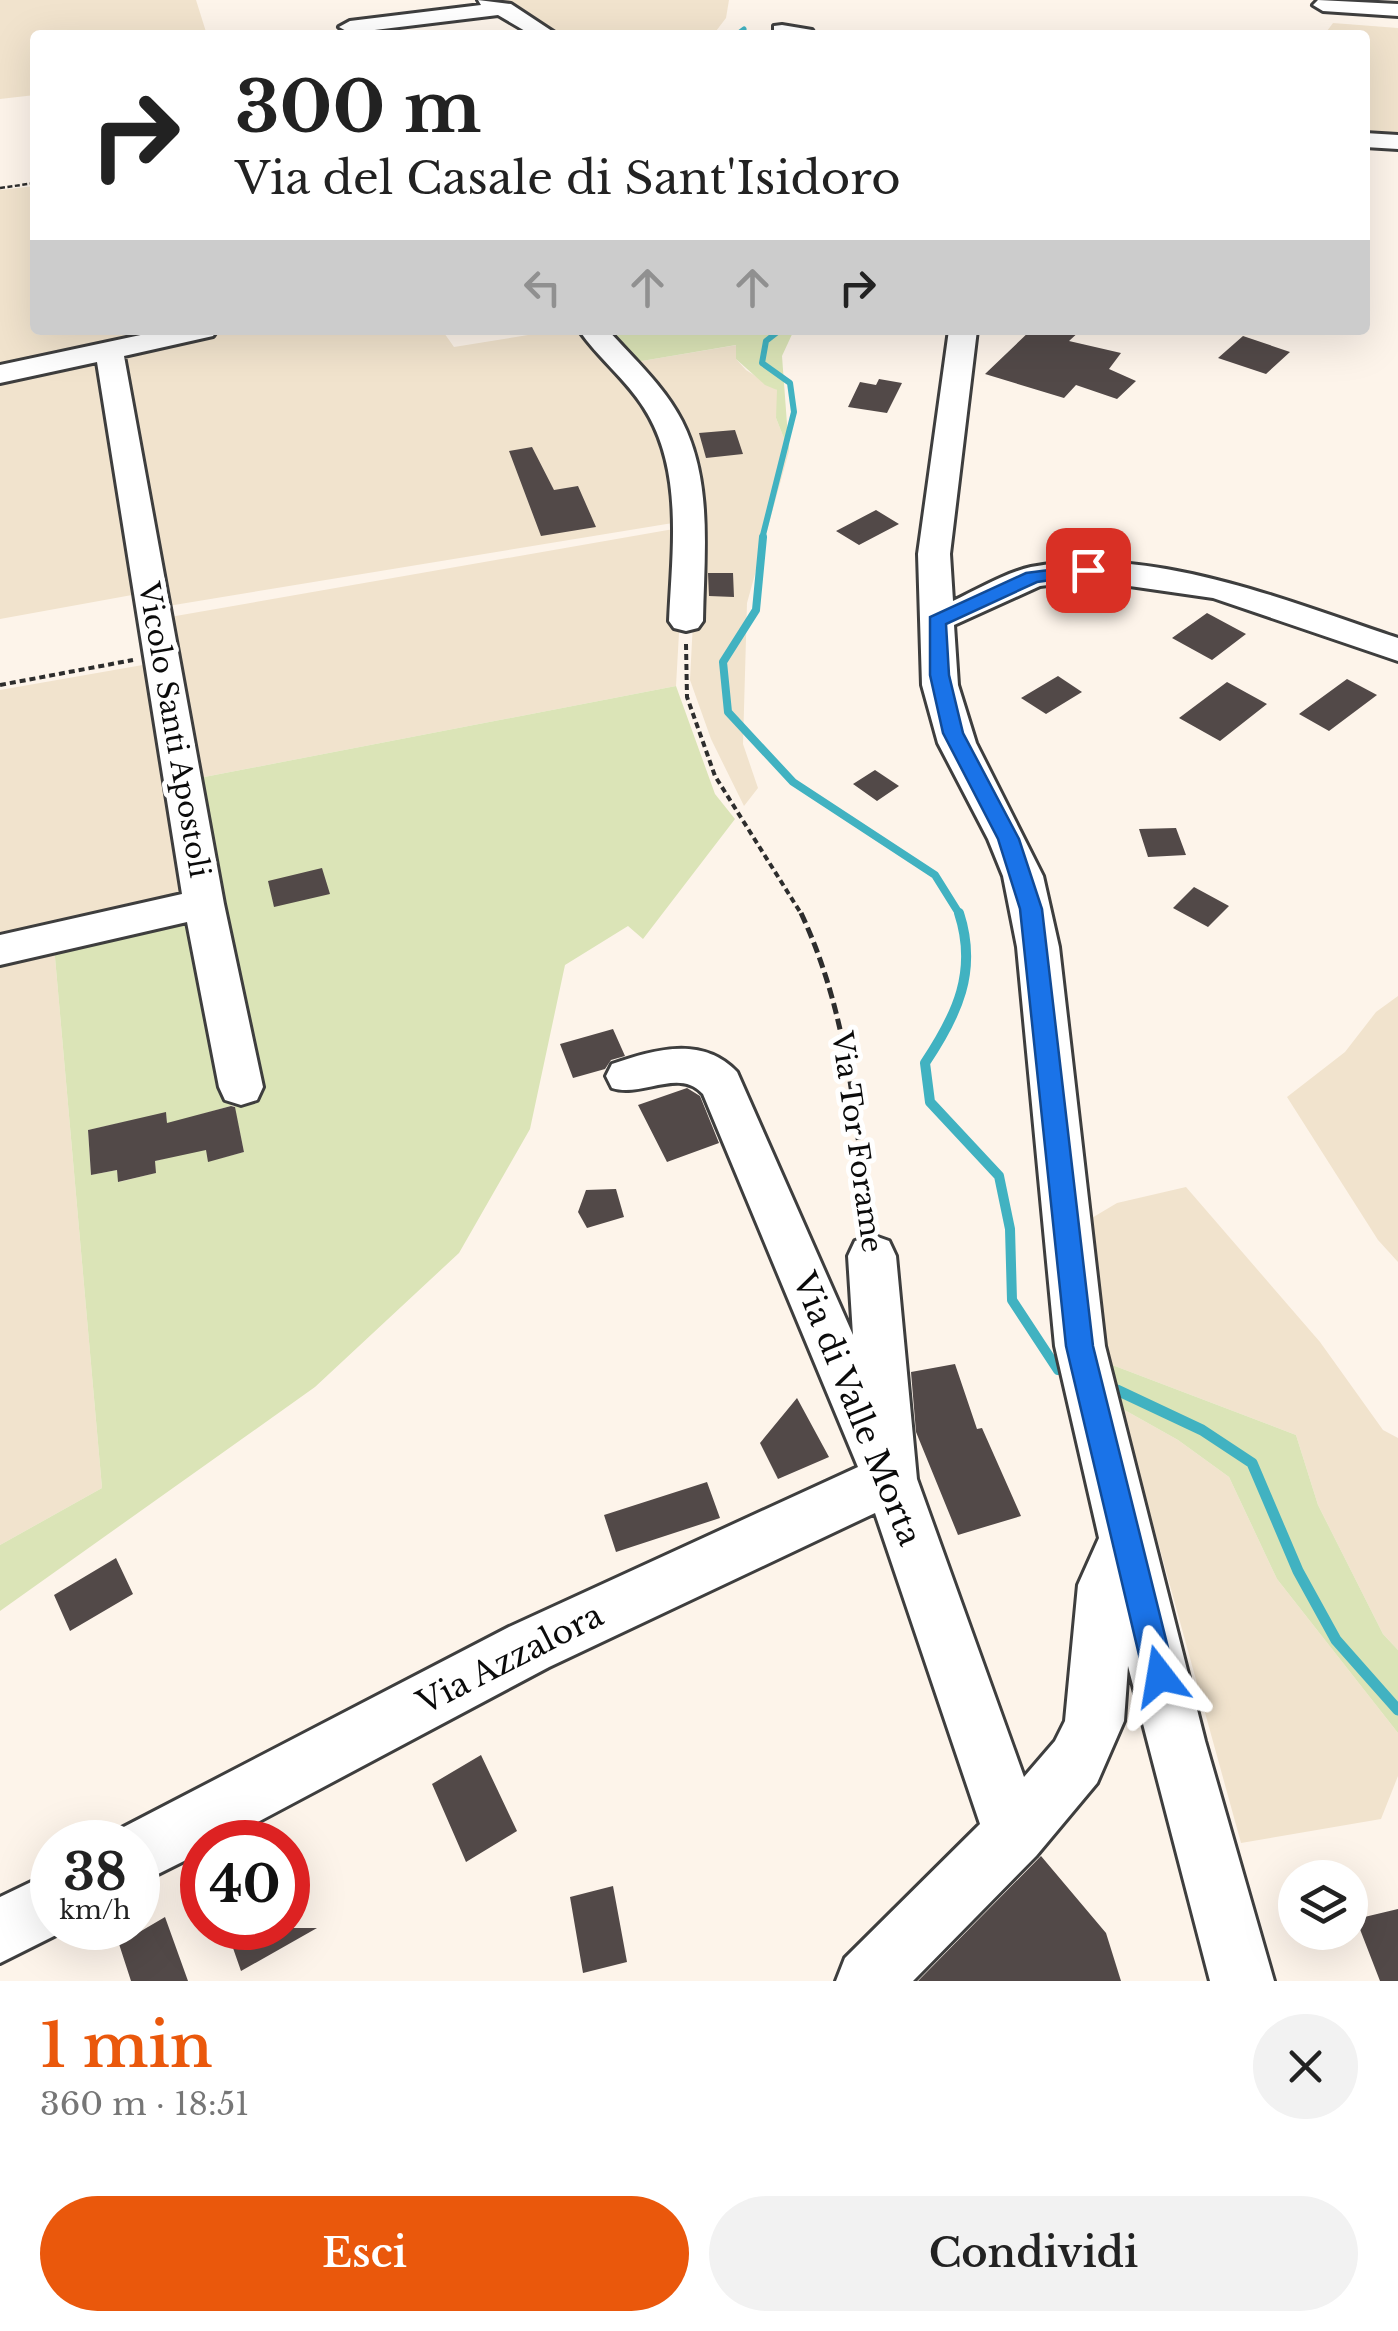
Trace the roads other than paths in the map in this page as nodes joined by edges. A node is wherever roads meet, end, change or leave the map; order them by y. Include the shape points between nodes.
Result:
1 (496, 4) edge
2 (1321, 10) edge
3 (1398, 10) edge
4 (350, 27) dead end
5 (538, 30) edge
6 (1370, 140) edge
7 (1398, 142) edge
8 (180, 335) edge
9 (598, 335) edge
10 (962, 335) edge
11 (109, 350) junction
12 (0, 374) edge
13 (686, 620) road end
14 (936, 621) junction
15 (1398, 650) edge
16 (204, 904) junction
17 (0, 950) edge
18 (628, 1076) dead end
19 (242, 1087) dead end
20 (872, 1256) road end
21 (890, 1480) junction
22 (1128, 1546) junction
23 (1014, 1834) junction
24 (160, 1840) edge
25 (30, 1915) edge
26 (0, 1932) edge
27 (868, 1981) edge
28 (1242, 1981) edge

1 - 4 street
1 - 5 street
2 - 3 street
6 - 7 street
8 - 11 street
9 - 13 street via 673,434 688,491
10 - 14 street via 934,540
11 - 12 street
11 - 16 street, Vicolo Santi Apostoli
14 - 15 street via 1032,577 1088,570 1219,590
14 - 22 street via 949,722 1008,839 1031,909 1076,1322
16 - 17 street, Vicolo Santi Apostoli
16 - 19 street
18 - 21 street, Via di Valle Morta via 681,1064 718,1078
20 - 21 street, Via Tor Forame
21 - 23 street, Via di Valle Morta
21 - 24 street, Via Azzalora via 529,1647
22 - 23 street via 1113,1562 1104,1591 1092,1731 1067,1774
22 - 28 street
23 - 27 street
25 - 26 street

